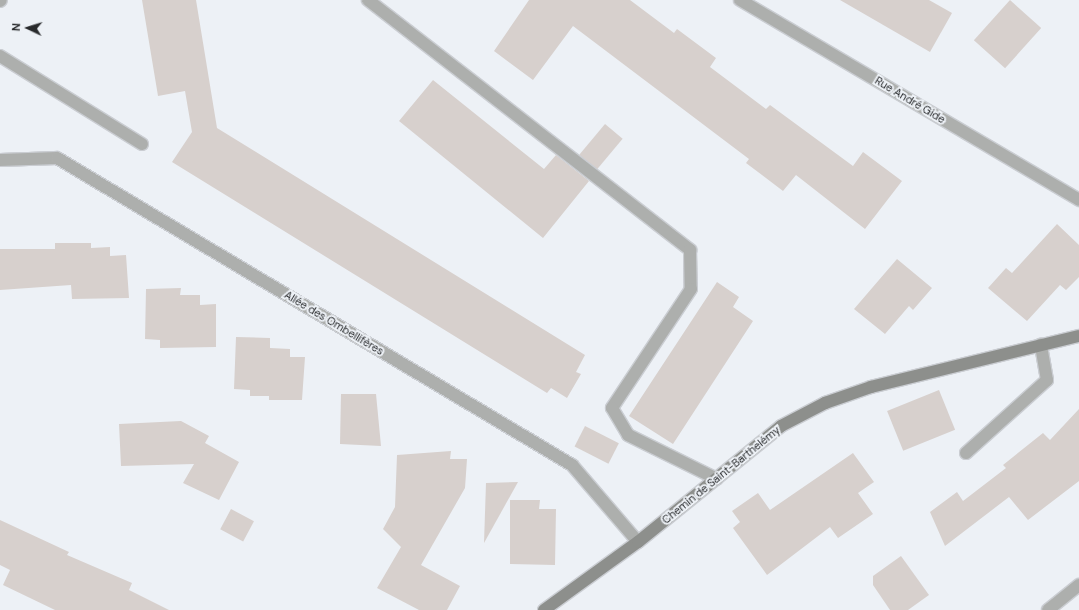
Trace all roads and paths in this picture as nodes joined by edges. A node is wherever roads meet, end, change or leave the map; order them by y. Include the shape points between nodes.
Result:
1 (368, 0) edge
2 (740, 0) edge
3 (0, 56) edge
4 (142, 144) dead end
5 (0, 160) edge
6 (1079, 200) edge
7 (1079, 336) edge
8 (1041, 345) junction
9 (966, 453) dead end
10 (717, 479) junction
11 (638, 542) junction
12 (1079, 585) edge
13 (544, 610) edge
14 (1048, 610) edge

1 - 10 street via 690,250 691,289 612,408 628,435
2 - 6 street, Rue André Gide
3 - 4 street
5 - 11 street, Allée des Ombellifères via 57,158 572,465
7 - 8 street, Chemin de Saint-Barthelémy
8 - 9 street via 1048,380
8 - 10 street, Chemin de Saint-Barthelémy via 871,387 825,403 781,426
10 - 11 street, Chemin de Saint-Barthelémy
11 - 13 street, Chemin de Saint-Barthelémy
12 - 14 street

